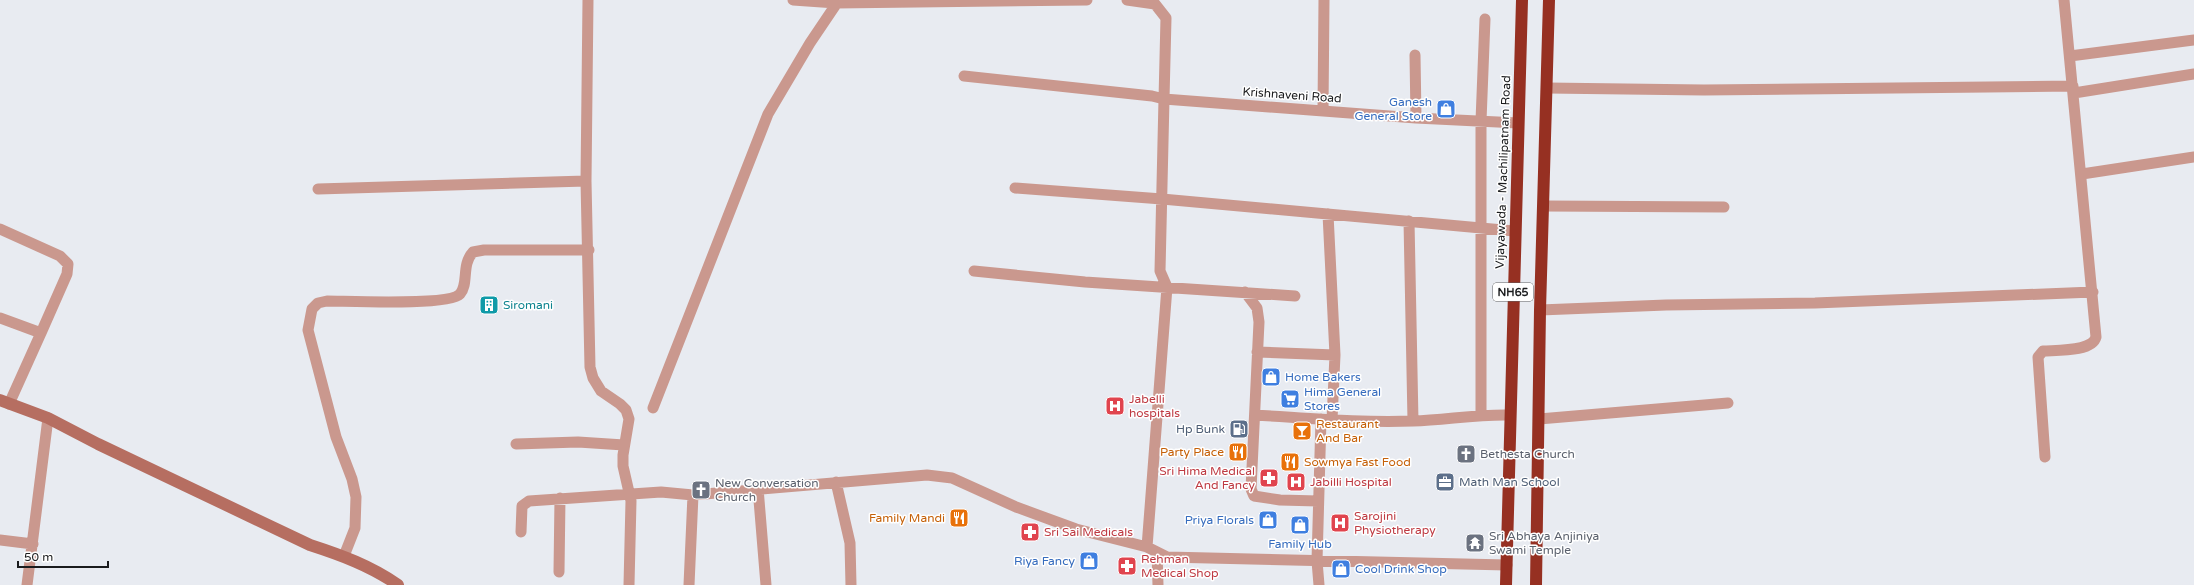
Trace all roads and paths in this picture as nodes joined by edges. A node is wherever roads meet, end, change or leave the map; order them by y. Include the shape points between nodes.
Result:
1 (588, 0) edge
2 (793, 0) edge
3 (1087, 0) edge
4 (1127, 0) edge
5 (1324, 0) edge
6 (1522, 0) edge
7 (1550, 0) edge
8 (2064, 0) edge
9 (838, 1) edge
10 (1485, 19) dead end
11 (2194, 40) edge
12 (1415, 55) dead end
13 (2070, 56) junction
14 (2194, 74) edge
15 (964, 76) dead end
16 (1547, 88) junction
17 (2073, 90) junction
18 (1164, 99) junction
19 (1323, 110) junction
20 (1416, 118) junction
21 (1481, 121) junction
22 (1518, 123) junction
23 (2194, 158) edge
24 (2082, 174) junction
25 (586, 181) junction
26 (1015, 188) dead end
27 (318, 189) dead end
28 (1162, 199) junction
29 (1544, 206) junction
30 (1724, 207) dead end
31 (1328, 214) junction
32 (1409, 221) junction
33 (1480, 227) junction
34 (0, 229) edge
35 (1514, 231) junction
36 (589, 250) junction
37 (974, 271) dead end
38 (1167, 287) junction
39 (1245, 292) junction
40 (2093, 292) junction
41 (1295, 296) dead end
42 (1540, 310) junction
43 (0, 318) edge
44 (41, 333) junction
45 (1258, 352) junction
46 (1335, 355) junction
47 (4, 402) edge
48 (1728, 403) dead end
49 (653, 408) dead end
50 (1481, 414) junction
51 (1255, 415) junction
52 (1510, 415) junction
53 (48, 418) junction
54 (1321, 419) junction
55 (1539, 419) junction
56 (1332, 420) junction
57 (1413, 421) junction
58 (516, 444) dead end
59 (624, 445) junction
60 (2045, 457) dead end
61 (836, 482) junction
62 (758, 488) junction
63 (628, 495) junction
64 (693, 496) junction
65 (560, 498) junction
66 (1318, 501) junction
67 (521, 532) dead end
68 (0, 540) edge
69 (33, 544) junction
70 (1147, 547) junction
71 (1158, 552) junction
72 (344, 556) junction
73 (1317, 561) junction
74 (1506, 565) junction
75 (559, 572) dead end
76 (27, 585) edge
77 (398, 585) edge
78 (629, 585) edge
79 (689, 585) edge
80 (766, 585) edge
81 (851, 585) edge
82 (1158, 585) edge
83 (1319, 585) edge
84 (1506, 585) edge
85 (1536, 585) edge

1 - 25 street
2 - 9 street
3 - 9 street
4 - 18 street via 1155,4 1166,18
5 - 19 street
6 - 22 highway, Vijayawada - Machilipatnam Road / NH65
7 - 16 highway, NH65
8 - 13 street
9 - 49 street via 768,114
10 - 21 street
11 - 13 street
12 - 20 street
13 - 17 street
14 - 17 street
15 - 18 street, Krishnaveni Road
16 - 17 street
16 - 29 highway, NH65
17 - 24 street
18 - 19 street, Krishnaveni Road
18 - 28 street
19 - 20 street, Krishnaveni Road
20 - 21 street, Krishnaveni Road
21 - 22 street, Krishnaveni Road
21 - 33 street
22 - 35 highway, Vijayawada - Machilipatnam Road / NH65
23 - 24 street
24 - 40 street
25 - 27 street
25 - 36 street
26 - 28 street
28 - 31 street
28 - 38 street via 1160,271
29 - 30 street
29 - 42 highway, NH65
31 - 32 street
31 - 46 street
32 - 33 street
32 - 57 street
33 - 35 street
33 - 50 street
34 - 44 street via 60,256 68,264 68,274
35 - 52 highway, Vijayawada - Machilipatnam Road / NH65
36 - 59 street via 590,367 601,391 620,404 627,413 629,427
36 - 72 street via 473,252 466,265 462,292 452,299 428,302 327,301 318,303 312,309 308,330 336,437 356,497 355,528
37 - 38 street
38 - 39 street
38 - 70 street
39 - 41 street
39 - 45 street via 1257,308
40 - 42 street
40 - 60 street via 2095,341 2088,346 2043,351 2038,358
42 - 55 highway, NH65
43 - 44 street
44 - 47 street
45 - 46 street
45 - 51 street
46 - 56 street
47 - 53 street
48 - 55 street
50 - 52 street
50 - 57 street
51 - 54 street
51 - 66 street via 1251,489 1254,496
52 - 74 highway, Vijayawada - Machilipatnam Road / NH65
53 - 69 street
53 - 72 street via 310,545
54 - 56 street
54 - 66 street
55 - 85 highway, NH65
56 - 57 street
58 - 59 street via 578,442
59 - 63 street via 623,466
61 - 62 street
61 - 70 street via 927,475 952,478 1076,530
61 - 81 street via 850,543
62 - 64 street
62 - 80 street
63 - 64 street via 661,492
63 - 65 street
63 - 78 street via 631,501
64 - 79 street
65 - 67 street via 524,503
65 - 75 street
66 - 73 street
68 - 69 street
69 - 76 street
70 - 71 street
71 - 73 street via 1167,557
71 - 82 street
72 - 77 street via 386,576
73 - 74 street
73 - 83 street
74 - 84 highway, Vijayawada - Machilipatnam Road / NH65

